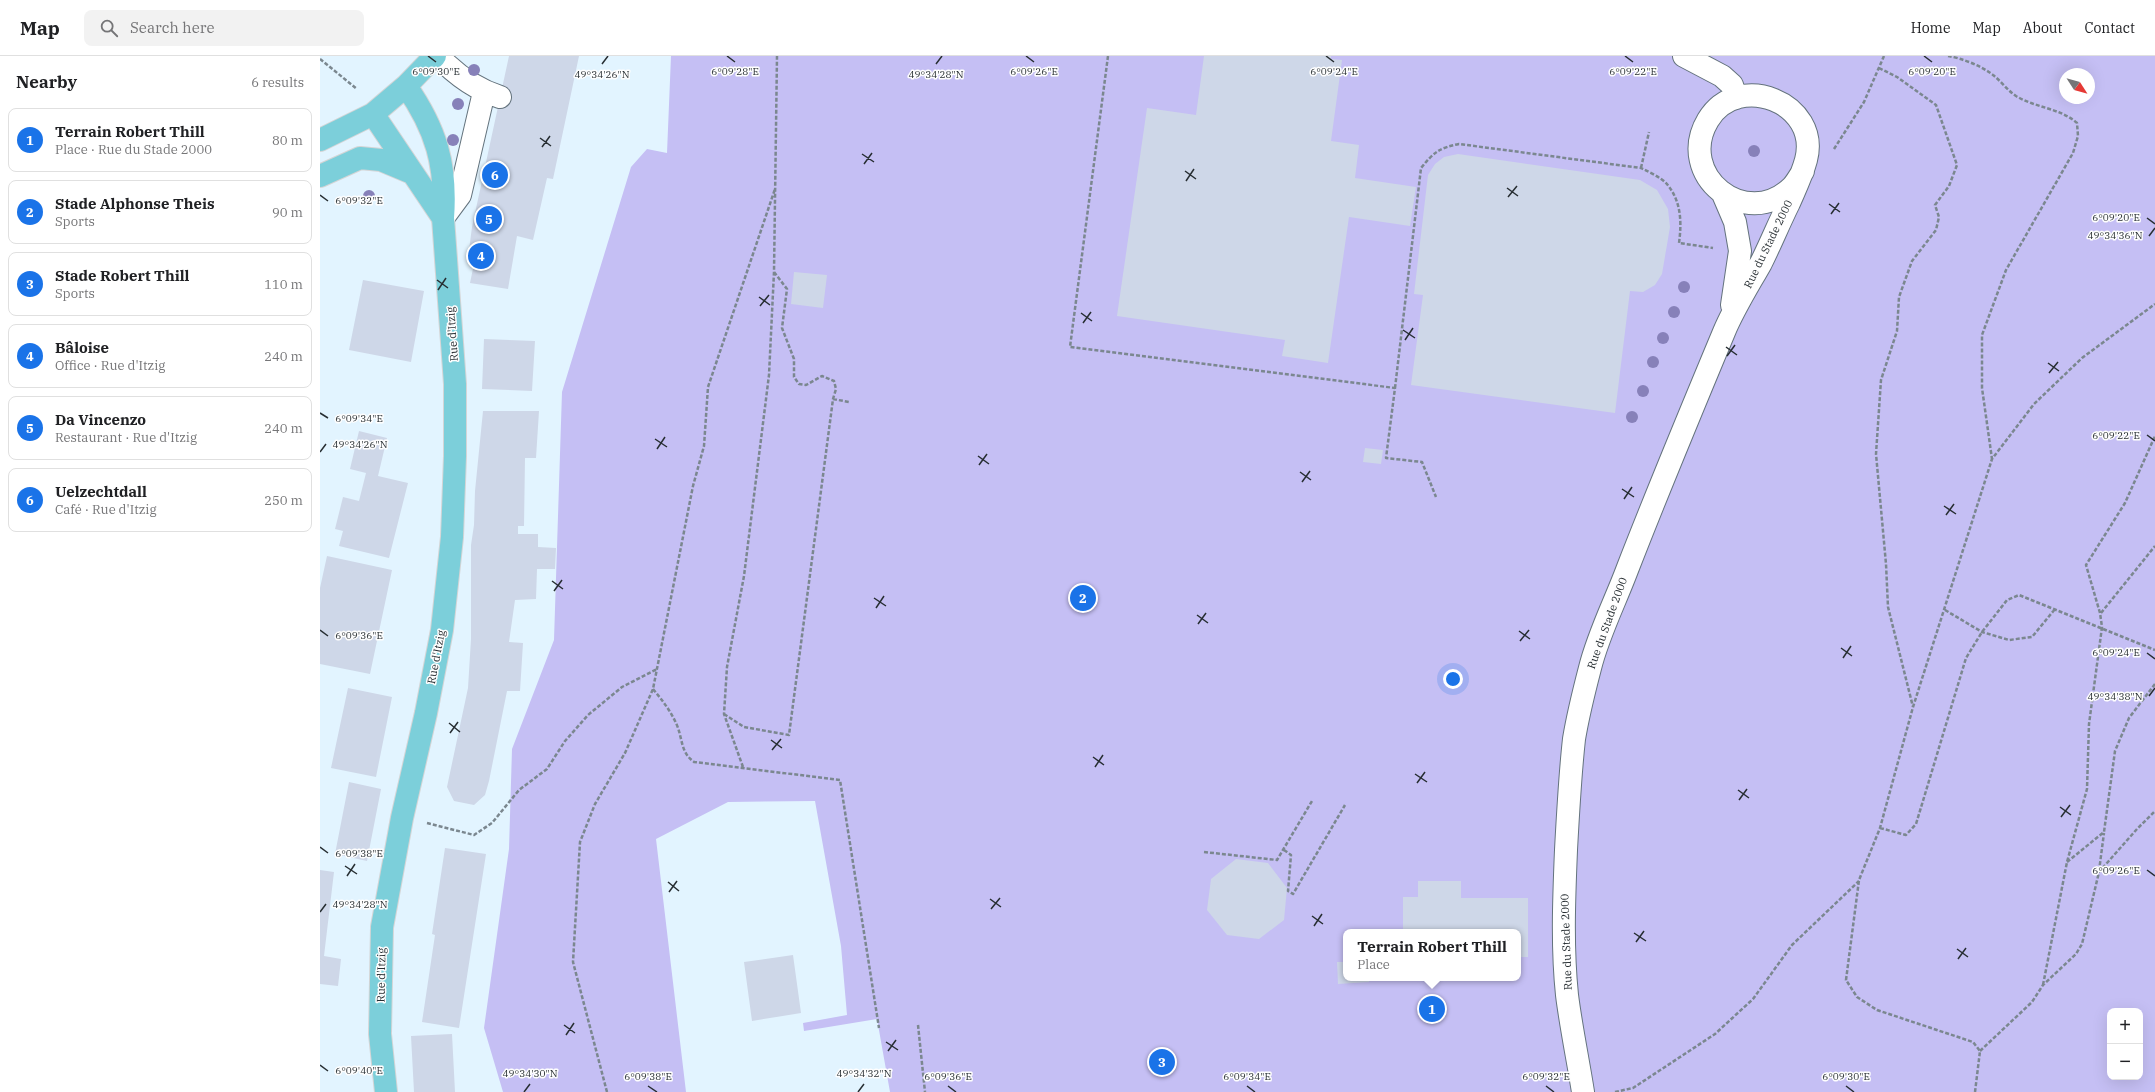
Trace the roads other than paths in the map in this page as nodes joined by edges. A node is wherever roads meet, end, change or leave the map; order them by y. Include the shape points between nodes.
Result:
1 (437, 56) edge
2 (1684, 56) edge
3 (406, 86) junction
4 (1736, 98) junction
5 (373, 114) junction
6 (320, 140) edge
7 (1803, 171) junction
8 (412, 173) junction
9 (320, 176) edge
10 (1723, 194) junction
11 (443, 218) junction
12 (1731, 316) junction
13 (386, 1092) edge
14 (1583, 1092) edge

1 - 3 main road
1 - 11 street via 466,82 492,95 460,195
2 - 4 street via 1722,76 1732,85
3 - 5 main road
3 - 11 main road, Rue d'Itzig via 422,110 434,136 442,164
4 - 7 street, Rue du Stade 2000 via 1753,95 1771,97 1786,106 1799,119 1806,136 1808,154
4 - 10 street, Rue du Stade 2000 via 1721,106 1709,118 1699,150 1705,172
5 - 6 main road
5 - 8 main road
7 - 10 street, Rue du Stade 2000 via 1793,187 1777,198 1753,203 1740,202
7 - 12 street, Rue du Stade 2000 via 1762,260
8 - 9 main road via 381,160 360,158
8 - 11 main road
10 - 12 street, Rue du Stade 2000 via 1735,222 1740,251
11 - 13 main road, Rue d'Itzig via 455,384 452,537 442,630 382,927 380,1034
12 - 14 street, Rue du Stade 2000 via 1645,524 1591,664 1575,737 1564,901 1567,994

